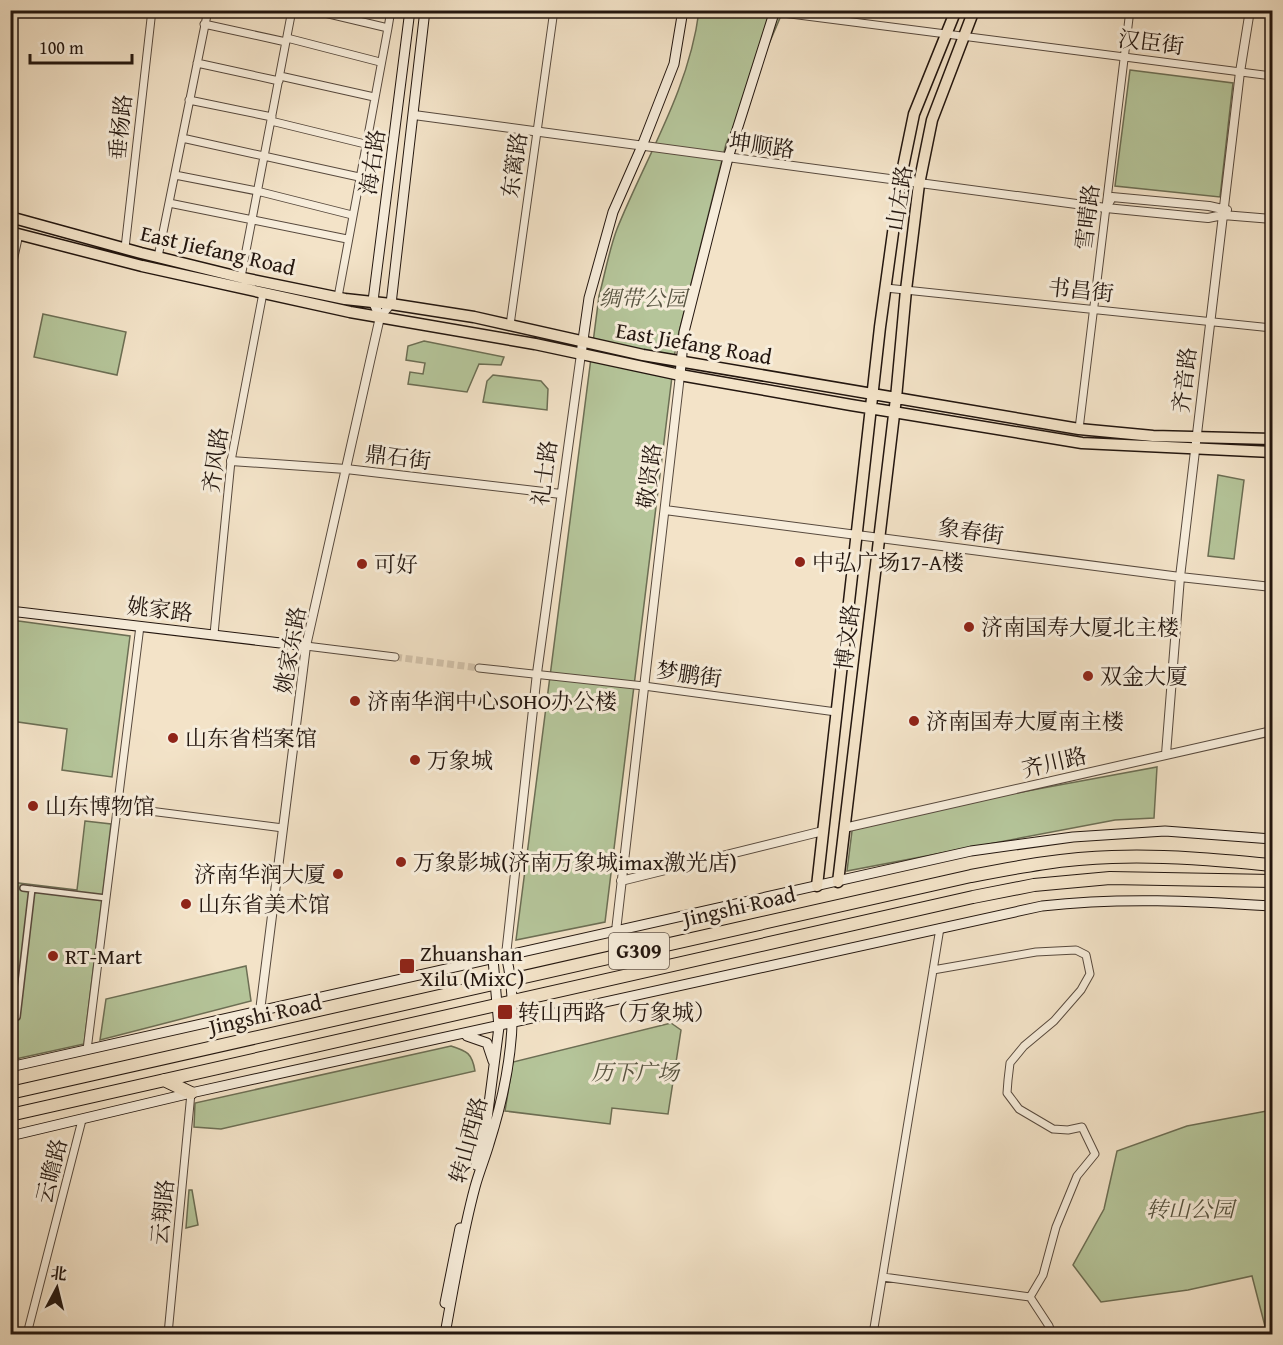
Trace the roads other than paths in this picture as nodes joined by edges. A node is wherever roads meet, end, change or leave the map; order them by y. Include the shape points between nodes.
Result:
1 (152, 10) edge
2 (207, 10) edge
3 (292, 10) edge
4 (312, 10) edge
5 (391, 10) edge
6 (411, 10) edge
7 (425, 10) edge
8 (554, 10) edge
9 (683, 10) edge
10 (956, 10) edge
11 (974, 10) edge
12 (1130, 10) edge
13 (1250, 10) edge
14 (775, 11) edge
15 (333, 13) edge
16 (204, 24) junction
17 (388, 28) junction
18 (946, 34) junction
19 (963, 36) junction
20 (286, 40) junction
21 (1124, 57) junction
22 (380, 62) junction
23 (197, 63) junction
24 (1240, 72) junction
25 (1272, 76) edge
26 (279, 78) junction
27 (374, 97) junction
28 (189, 100) junction
29 (414, 115) junction
30 (271, 119) junction
31 (536, 132) junction
32 (182, 138) junction
33 (365, 144) junction
34 (642, 146) junction
35 (264, 156) junction
36 (728, 158) junction
37 (175, 175) junction
38 (359, 177) junction
39 (900, 182) junction
40 (919, 184) junction
41 (257, 191) junction
42 (169, 204) junction
43 (1106, 208) junction
44 (1223, 213) junction
45 (1272, 213) edge
46 (352, 215) junction
47 (10, 217) edge
48 (1272, 219) edge
49 (252, 220) junction
50 (15, 233) edge
51 (347, 239) junction
52 (125, 248) junction
53 (158, 257) junction
54 (10, 275) edge
55 (241, 277) junction
56 (886, 288) junction
57 (906, 290) junction
58 (263, 293) junction
59 (338, 297) junction
60 (373, 302) junction
61 (392, 304) junction
62 (1094, 310) junction
63 (380, 317) junction
64 (1210, 321) junction
65 (510, 325) junction
66 (1272, 328) edge
67 (582, 342) junction
68 (580, 354) junction
69 (681, 361) junction
70 (680, 375) junction
71 (873, 394) junction
72 (896, 398) junction
73 (871, 408) junction
74 (893, 411) junction
75 (1079, 429) junction
76 (1272, 439) edge
77 (1195, 444) junction
78 (1272, 452) edge
79 (231, 461) junction
80 (346, 469) junction
81 (561, 494) junction
82 (664, 510) junction
83 (856, 534) junction
84 (878, 537) junction
85 (1180, 577) junction
86 (1272, 587) edge
87 (10, 611) edge
88 (140, 626) junction
89 (213, 634) junction
90 (306, 646) junction
91 (395, 657) tunnel mouth
92 (479, 668) tunnel mouth
93 (537, 673) junction
94 (644, 686) junction
95 (836, 712) junction
96 (1272, 731) edge
97 (1166, 754) junction
98 (117, 807) junction
99 (283, 828) junction
100 (844, 828) junction
101 (823, 831) junction
102 (1272, 839) edge
103 (1272, 865) edge
104 (621, 881) junction
105 (1272, 881) edge
106 (838, 882) junction
107 (817, 886) junction
108 (23, 888) dead end
109 (32, 889) junction
110 (106, 898) junction
111 (1272, 906) edge
112 (940, 928) junction
113 (615, 932) junction
114 (506, 955) junction
115 (613, 957) junction
116 (493, 959) junction
117 (933, 970) junction
118 (512, 979) junction
119 (496, 984) junction
120 (513, 1000) junction
121 (498, 1005) junction
122 (260, 1011) junction
123 (10, 1016) edge
124 (514, 1023) junction
125 (500, 1027) junction
126 (462, 1035) junction
127 (87, 1050) junction
128 (10, 1067) edge
129 (495, 1069) junction
130 (164, 1080) junction
131 (10, 1093) edge
132 (191, 1093) junction
133 (10, 1115) edge
134 (82, 1120) junction
135 (10, 1136) edge
136 (883, 1277) junction
137 (1030, 1297) junction
138 (27, 1335) edge
139 (168, 1335) edge
140 (439, 1335) edge
141 (445, 1335) edge
142 (873, 1335) edge
143 (1052, 1335) edge

1 - 52 street, 垂杨路
2 - 16 street
3 - 20 street
4 - 15 street
5 - 17 street
6 - 60 main road, 海右路
7 - 29 main road, 海右路
8 - 31 street, 东篱路
9 - 34 main road, 礼士路 via 674,64
10 - 18 main road, 山左路
11 - 19 main road, 山左路
12 - 21 street, 雪晴路
13 - 24 street, 齐音路
14 - 18 street, 汉臣街
14 - 36 main road, 敬贤路
15 - 17 street
16 - 20 street
16 - 23 street
17 - 22 street
18 - 19 street, 汉臣街
18 - 39 main road, 山左路 via 914,114
19 - 21 street, 汉臣街
19 - 40 main road, 山左路 via 932,120
20 - 22 street
20 - 26 street
21 - 24 street, 汉臣街
21 - 43 street, 雪晴路
22 - 27 street
23 - 26 street
23 - 28 street
24 - 25 street, 汉臣街
24 - 44 street, 齐音路
26 - 27 street
26 - 30 street
27 - 33 street
28 - 30 street
28 - 32 street
29 - 31 street, 坤顺路
29 - 61 main road, 海右路
30 - 33 street
30 - 35 street
31 - 34 street, 坤顺路
31 - 65 street, 东篱路
32 - 35 street
32 - 37 street
33 - 38 street
34 - 36 street, 坤顺路
34 - 67 main road, 礼士路 via 614,212 589,298
35 - 38 street
35 - 41 street
36 - 39 street, 坤顺路
36 - 69 main road, 敬贤路 via 684,332
37 - 41 street
37 - 42 street
38 - 46 street
39 - 40 street, 坤顺路
39 - 56 main road, 山左路
40 - 43 street, 坤顺路
40 - 57 main road, 山左路
41 - 46 street
41 - 49 street
42 - 49 street
42 - 53 street
43 - 44 street, 坤顺路 via 1208,218
43 - 62 street, 雪晴路
44 - 45 street, 坤顺路
44 - 48 street, 坤顺路
44 - 64 street, 齐音路
46 - 51 street
47 - 52 main road, East Jiefang Road
49 - 51 street
49 - 55 street
50 - 54 street
50 - 58 main road, East Jiefang Road
51 - 59 street
52 - 53 main road, East Jiefang Road
53 - 55 main road, East Jiefang Road
55 - 59 main road, East Jiefang Road
56 - 57 street, 书昌街
56 - 71 main road, 山左路
57 - 62 street, 书昌街
57 - 72 main road, 山左路
58 - 63 main road, East Jiefang Road
58 - 79 street, 齐风路
59 - 60 main road, East Jiefang Road
60 - 61 main road, East Jiefang Road
60 - 63 main road
61 - 63 street
61 - 65 main road, East Jiefang Road
62 - 64 street, 书昌街
62 - 75 street, 雪晴路
63 - 68 main road, East Jiefang Road
63 - 80 street, 姚家东路
64 - 66 street, 书昌街
64 - 77 street, 齐音路
65 - 67 main road, East Jiefang Road
67 - 68 main road, 礼士路
67 - 69 main road, East Jiefang Road
68 - 70 main road, East Jiefang Road
68 - 81 street, 礼士路
69 - 70 main road, 敬贤路
69 - 71 main road, East Jiefang Road
70 - 73 main road, East Jiefang Road
70 - 82 street, 敬贤路
71 - 72 main road, East Jiefang Road
71 - 73 main road, 山左路
72 - 74 main road, 博文路
72 - 75 main road, East Jiefang Road
73 - 74 main road, East Jiefang Road
73 - 83 main road, 博文路
74 - 77 main road, East Jiefang Road via 1082,443
74 - 84 main road, 博文路
75 - 77 main road, East Jiefang Road
76 - 77 main road, East Jiefang Road
77 - 78 main road, East Jiefang Road
77 - 85 street, 齐音路
79 - 80 street, 鼎石街
79 - 89 street, 齐风路
80 - 81 street, 鼎石街
80 - 90 street, 姚家东路
81 - 93 street, 礼士路
82 - 83 street, 象春街
82 - 94 street, 敬贤路
83 - 84 street, 象春街
83 - 95 main road, 博文路
84 - 85 street, 象春街
84 - 100 main road, 博文路
85 - 86 street, 象春街
85 - 97 street, 齐音路
87 - 88 main road, 姚家路
88 - 89 main road, 姚家路
88 - 98 street
89 - 90 main road, 姚家路
90 - 91 street
90 - 99 street, 姚家东路
92 - 93 street, 梦鹏街
93 - 94 street, 梦鹏街
93 - 114 street, 礼士路
94 - 95 street, 梦鹏街
94 - 104 street, 敬贤路
95 - 101 main road, 博文路
96 - 97 street, 齐川路
97 - 100 street, 齐川路
98 - 99 street
98 - 110 street
99 - 122 street, 姚家东路
100 - 106 main road, 博文路
101 - 104 street
101 - 107 main road, 博文路
102 - 106 main road, Jingshi Road via 1165,831 1073,837 971,851
103 - 115 highway, Jingshi Road / G309 via 1174,856 1033,864
104 - 113 street, 敬贤路
105 - 120 highway, Jingshi Road / G309 via 1110,878 1034,885
106 - 107 main road, Jingshi Road
107 - 113 main road, Jingshi Road
108 - 109 street
109 - 110 street
109 - 123 street via 17,1017
110 - 127 street
111 - 112 main road via 1173,900 1090,901 1042,906
112 - 117 street
112 - 124 main road
113 - 114 main road, Jingshi Road
113 - 115 street, 敬贤路
114 - 116 main road, Jingshi Road
114 - 118 main road, 转山西路
115 - 118 highway, Jingshi Road / G309
116 - 119 main road, 转山西路
116 - 122 main road, Jingshi Road
117 - 136 street
117 - 137 street via 1036,952 1076,950 1086,955 1090,974 1081,990 1010,1063 1007,1093 1019,1108 1053,1129 1082,1127 1095,1154 1077,1176 1056,1227 1043,1275
118 - 119 highway, Jingshi Road / G309
118 - 120 main road, 转山西路
119 - 121 main road, 转山西路
119 - 131 highway, Jingshi Road / G309
120 - 121 highway, Jingshi Road / G309
120 - 124 main road, 转山西路
121 - 125 main road, 转山西路
121 - 130 highway, Jingshi Road / G309
122 - 127 main road, Jingshi Road
124 - 125 main road
124 - 141 main road, 转山西路 via 490,1142 465,1230
125 - 126 main road
125 - 129 main road, 转山西路
126 - 129 main road via 487,1043
126 - 132 main road
127 - 128 main road, Jingshi Road
129 - 140 main road, 转山西路
130 - 132 highway
130 - 133 highway, Jingshi Road / G309
132 - 134 main road
132 - 139 street, 云翔路
134 - 135 main road
134 - 138 street, 云瞻路
136 - 137 street
136 - 142 street
137 - 143 street

